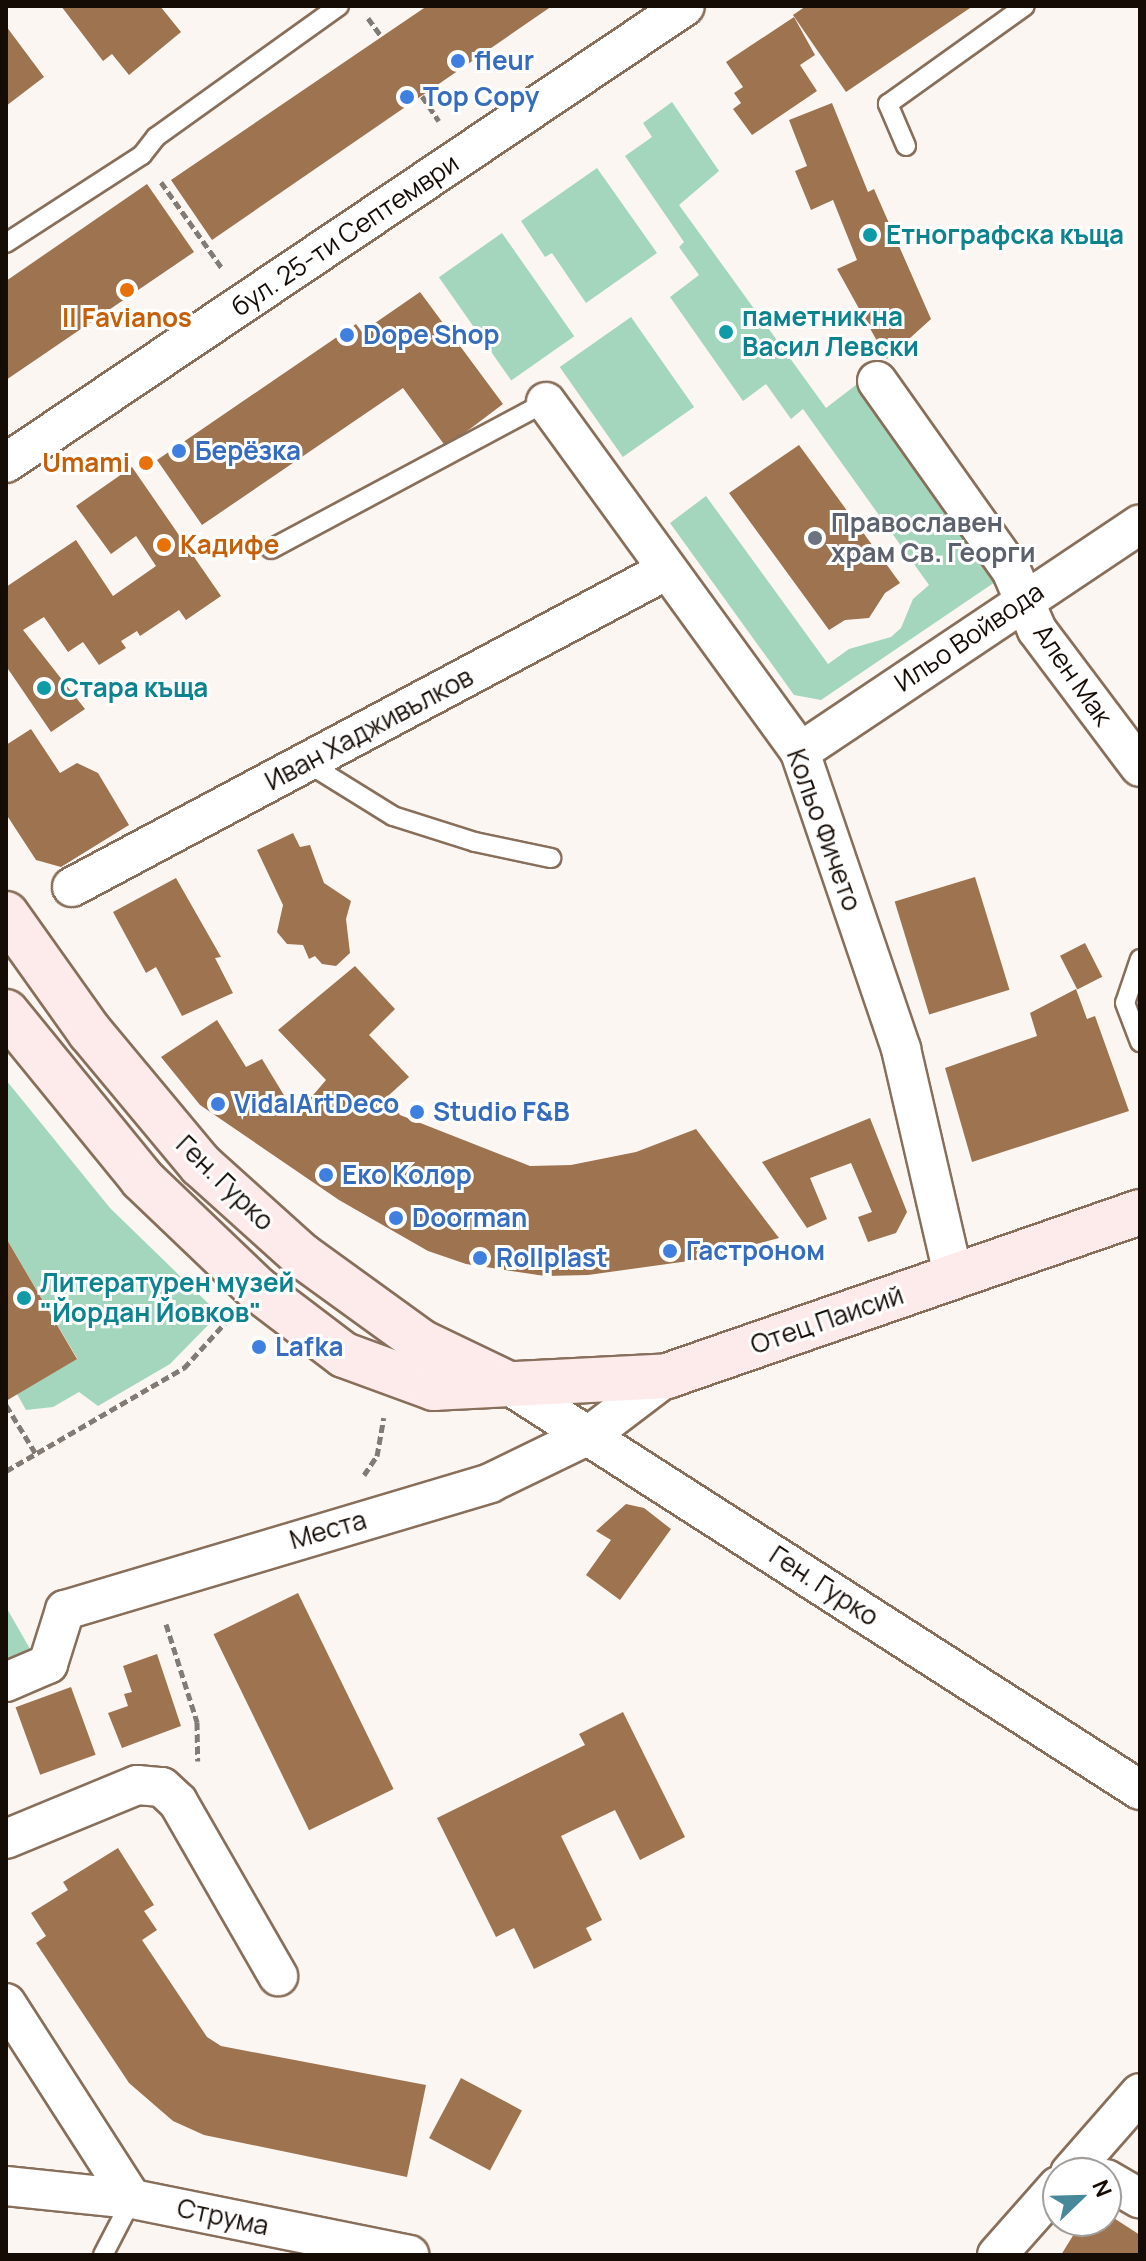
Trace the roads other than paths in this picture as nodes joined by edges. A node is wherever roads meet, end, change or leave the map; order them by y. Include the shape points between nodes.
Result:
1 (339, 6) edge
2 (685, 6) edge
3 (1025, 6) edge
4 (906, 146) dead end
5 (6, 243) edge
6 (877, 381) dead end
7 (546, 402) joint
8 (6, 463) edge
9 (1140, 524) edge
10 (271, 549) dead end
11 (665, 571) junction
12 (1025, 598) junction
13 (800, 752) junction
14 (306, 762) junction
15 (1140, 767) edge
16 (551, 858) dead end
17 (72, 887) dead end
18 (6, 914) edge
19 (1140, 959) edge
20 (6, 1012) edge
21 (1140, 1042) edge
22 (1140, 1212) edge
23 (953, 1275) junction
24 (667, 1376) junction
25 (507, 1384) junction
26 (591, 1434) junction
27 (6, 1682) edge
28 (1140, 1790) edge
29 (6, 1839) edge
30 (278, 1976) dead end
31 (6, 2003) edge
32 (1140, 2093) edge
33 (1095, 2157) edge
34 (6, 2186) edge
35 (132, 2199) junction
36 (1042, 2213) edge
37 (103, 2255) edge
38 (409, 2255) edge
39 (997, 2255) edge

1 - 5 lane via 156,137 142,155
2 - 8 street, бул. 25-ти Септември
3 - 4 lane via 888,104
6 - 12 street, Ален Мак via 1011,570
7 - 10 lane
7 - 11 street, Кольо Фичето
9 - 12 street, Ильо Войвода
11 - 13 street, Кольо Фичето
11 - 14 street, Иван Хадживълков
12 - 13 street, Ильо Войвода
12 - 15 street, Ален Мак via 1037,630
13 - 23 street, Кольо Фичето via 901,1049
14 - 16 lane via 393,816 475,842
14 - 17 street, Иван Хадживълков
18 - 25 street, Ген. Гурко via 90,1032 201,1165 301,1255 409,1333
19 - 21 lane via 1125,1003
20 - 25 street, Ген. Гурко via 142,1179 257,1289 344,1355 434,1388
22 - 23 street, Отец Паисий
23 - 24 street, Отец Паисий
24 - 25 street, Отец Паисий
24 - 26 street, Места
25 - 26 street, Ген. Гурко
26 - 27 street, Места via 490,1483 65,1610 48,1664
26 - 28 street, Ген. Гурко
29 - 30 street via 137,1785 162,1787 178,1802
31 - 35 street
32 - 33 street
34 - 35 street, Струма
35 - 37 lane
35 - 38 street, Струма
36 - 39 street

